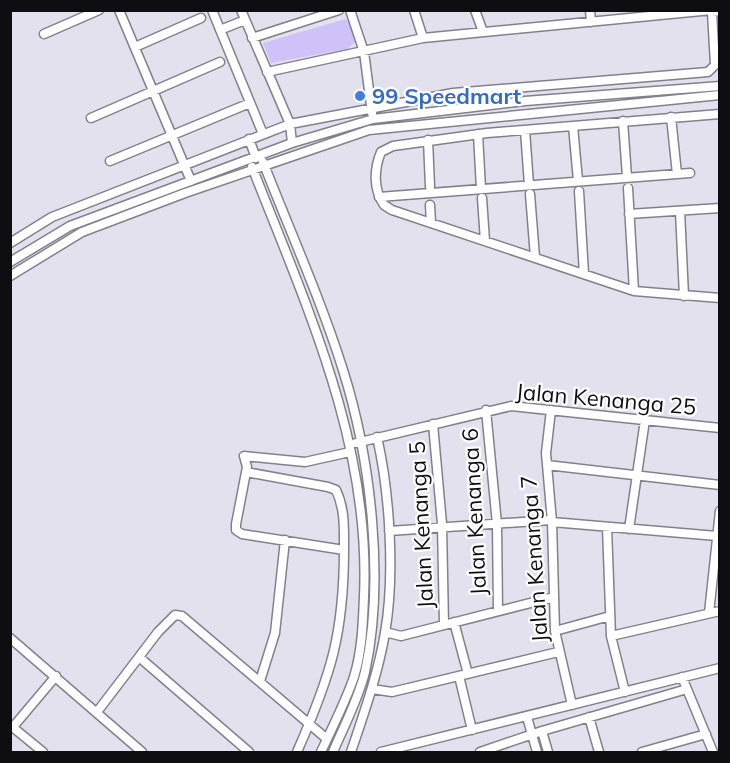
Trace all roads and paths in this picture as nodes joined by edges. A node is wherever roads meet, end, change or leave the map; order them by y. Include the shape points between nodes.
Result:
1 (99, 10) edge
2 (119, 10) edge
3 (212, 10) edge
4 (241, 10) edge
5 (339, 10) edge
6 (351, 10) edge
7 (414, 10) edge
8 (475, 10) edge
9 (590, 10) edge
10 (715, 11) edge
11 (650, 14) edge
12 (201, 18) dead end
13 (245, 20) junction
14 (591, 22) junction
15 (220, 30) junction
16 (483, 32) junction
17 (44, 34) dead end
18 (252, 38) junction
19 (423, 38) junction
20 (135, 47) junction
21 (364, 52) junction
22 (220, 62) dead end
23 (267, 72) junction
24 (720, 80) edge
25 (720, 86) edge
26 (704, 87) junction
27 (154, 91) junction
28 (720, 95) edge
29 (250, 103) junction
30 (371, 108) junction
31 (720, 114) edge
32 (671, 117) junction
33 (91, 118) dead end
34 (373, 119) junction
35 (623, 121) junction
36 (290, 124) junction
37 (573, 126) junction
38 (525, 130) junction
39 (171, 134) junction
40 (263, 134) junction
41 (478, 134) junction
42 (249, 139) junction
43 (428, 140) junction
44 (292, 143) junction
45 (255, 158) junction
46 (110, 160) dead end
47 (184, 164) junction
48 (264, 166) junction
49 (253, 170) junction
50 (690, 172) dead end
51 (677, 174) junction
52 (627, 177) junction
53 (191, 181) junction
54 (578, 186) junction
55 (430, 187) dead end
56 (628, 188) dead end
57 (530, 190) junction
58 (482, 193) junction
59 (379, 197) junction
60 (430, 205) dead end
61 (720, 208) edge
62 (680, 211) junction
63 (629, 214) junction
64 (431, 223) junction
65 (485, 241) junction
66 (10, 243) edge
67 (535, 257) junction
68 (10, 262) edge
69 (584, 274) junction
70 (10, 276) edge
71 (634, 291) junction
72 (684, 296) junction
73 (720, 298) edge
74 (486, 410) junction
75 (551, 410) junction
76 (645, 420) junction
77 (433, 424) junction
78 (720, 428) edge
79 (377, 437) junction
80 (359, 442) junction
81 (350, 449) junction
82 (547, 465) junction
83 (246, 472) junction
84 (637, 476) junction
85 (720, 485) edge
86 (720, 511) edge
87 (551, 521) junction
88 (497, 524) junction
89 (607, 527) junction
90 (442, 528) junction
91 (629, 529) junction
92 (389, 531) junction
93 (717, 536) junction
94 (285, 540) junction
95 (344, 550) junction
96 (717, 559) edge
97 (554, 597) junction
98 (498, 611) junction
99 (720, 611) edge
100 (709, 613) junction
101 (610, 616) junction
102 (454, 622) junction
103 (444, 625) junction
104 (555, 631) junction
105 (385, 632) junction
106 (611, 636) junction
107 (10, 638) edge
108 (558, 652) junction
109 (139, 657) junction
110 (720, 668) edge
111 (464, 675) junction
112 (56, 676) junction
113 (682, 677) junction
114 (260, 681) junction
115 (372, 689) junction
116 (687, 689) junction
117 (625, 692) junction
118 (572, 705) junction
119 (97, 712) junction
120 (527, 717) junction
121 (589, 717) junction
122 (12, 726) edge
123 (309, 726) junction
124 (472, 730) junction
125 (542, 731) junction
126 (532, 734) junction
127 (706, 734) junction
128 (324, 746) edge
129 (334, 751) edge
130 (43, 753) edge
131 (142, 753) edge
132 (249, 753) edge
133 (297, 753) edge
134 (345, 753) edge
135 (351, 753) edge
136 (381, 753) edge
137 (480, 753) edge
138 (537, 753) edge
139 (549, 753) edge
140 (599, 753) edge
141 (642, 753) edge
142 (713, 753) edge

1 - 17 street
2 - 20 street
3 - 15 street
4 - 13 street
5 - 18 street
6 - 21 street
7 - 19 street
8 - 16 street
9 - 14 street
10 - 11 street
10 - 30 street via 715,65 708,72 453,93
11 - 14 street
12 - 20 street
13 - 15 street
13 - 18 street
14 - 16 street
15 - 29 street
16 - 19 street
18 - 23 street
19 - 21 street
20 - 27 street
21 - 23 street
21 - 30 street
22 - 27 street
23 - 36 street
24 - 26 street
25 - 26 street
26 - 34 street via 525,101
27 - 33 street
27 - 39 street
28 - 48 street via 369,130
29 - 39 street
29 - 40 street
30 - 34 street
30 - 36 street
31 - 32 street
32 - 35 street
32 - 51 street
34 - 44 street
35 - 37 street
35 - 52 street
36 - 40 street
36 - 44 street
37 - 38 street
37 - 54 street
38 - 41 street
38 - 57 street
39 - 46 street
39 - 47 street
40 - 42 street
41 - 43 street
41 - 58 street
42 - 45 street
42 - 47 street
43 - 55 street
43 - 59 street via 381,152 376,164
44 - 45 street
45 - 48 street
45 - 49 street
45 - 53 street
47 - 53 street
47 - 66 street via 52,217
48 - 49 street
48 - 80 street via 337,350
49 - 70 street via 82,232
49 - 81 street via 324,351
50 - 51 street
51 - 52 street
52 - 54 street
53 - 68 street via 70,226
54 - 57 street
54 - 69 street
56 - 63 street
57 - 58 street
57 - 67 street
58 - 59 street
58 - 65 street
59 - 64 street via 392,210
60 - 64 street
61 - 62 street
62 - 63 street
62 - 72 street
63 - 71 street
64 - 65 street
65 - 67 street
67 - 69 street
69 - 71 street
71 - 72 street
72 - 73 street
74 - 75 street, Jalan Kenanga 25 via 511,406
74 - 77 street, Jalan Kenanga 25
74 - 88 street, Jalan Kenanga 6
75 - 76 street, Jalan Kenanga 25
75 - 82 street, Jalan Kenanga 7
76 - 78 street, Jalan Kenanga 25
76 - 84 street
77 - 79 street, Jalan Kenanga 25
77 - 90 street, Jalan Kenanga 5
79 - 80 street, Jalan Kenanga 25
79 - 92 street
80 - 81 street, Jalan Kenanga 25
80 - 129 street via 372,521 371,637 361,684
81 - 83 street, Jalan Kenanga 25 via 305,462 244,456
81 - 128 street via 364,523 363,630 354,677
82 - 84 street
82 - 87 street, Jalan Kenanga 7
83 - 94 street via 236,530
83 - 95 street via 336,490 345,523
84 - 85 street
84 - 91 street
86 - 93 street
87 - 88 street
87 - 89 street
87 - 97 street, Jalan Kenanga 7
88 - 90 street
88 - 98 street, Jalan Kenanga 6
89 - 91 street
89 - 101 street
90 - 92 street
90 - 103 street, Jalan Kenanga 5
91 - 93 street
92 - 105 street
93 - 96 street
94 - 95 street
94 - 114 street via 275,633
95 - 123 street via 345,583 335,655
96 - 100 street
97 - 98 street
97 - 104 street, Jalan Kenanga 7
98 - 102 street
99 - 100 street
100 - 106 street
101 - 104 street
101 - 106 street
102 - 103 street
102 - 111 street
103 - 105 street via 401,636
104 - 108 street, Jalan Kenanga 7
105 - 115 street
106 - 117 street
107 - 112 street
108 - 111 street
108 - 118 street, Jalan Kenanga 7
109 - 114 street via 175,615 182,616
109 - 119 street
109 - 132 street
110 - 113 street
111 - 115 street via 392,692
111 - 124 street
112 - 119 street
112 - 122 street
113 - 116 street
113 - 117 street
114 - 123 street
115 - 135 street
116 - 121 street
116 - 127 street
117 - 118 street
118 - 120 street
119 - 131 street
120 - 124 street
120 - 126 street
121 - 125 street
121 - 140 street
122 - 130 street
123 - 128 street
123 - 133 street
124 - 136 street
125 - 126 street
125 - 139 street
126 - 137 street
126 - 138 street
127 - 141 street
127 - 142 street
128 - 129 street
129 - 134 street

